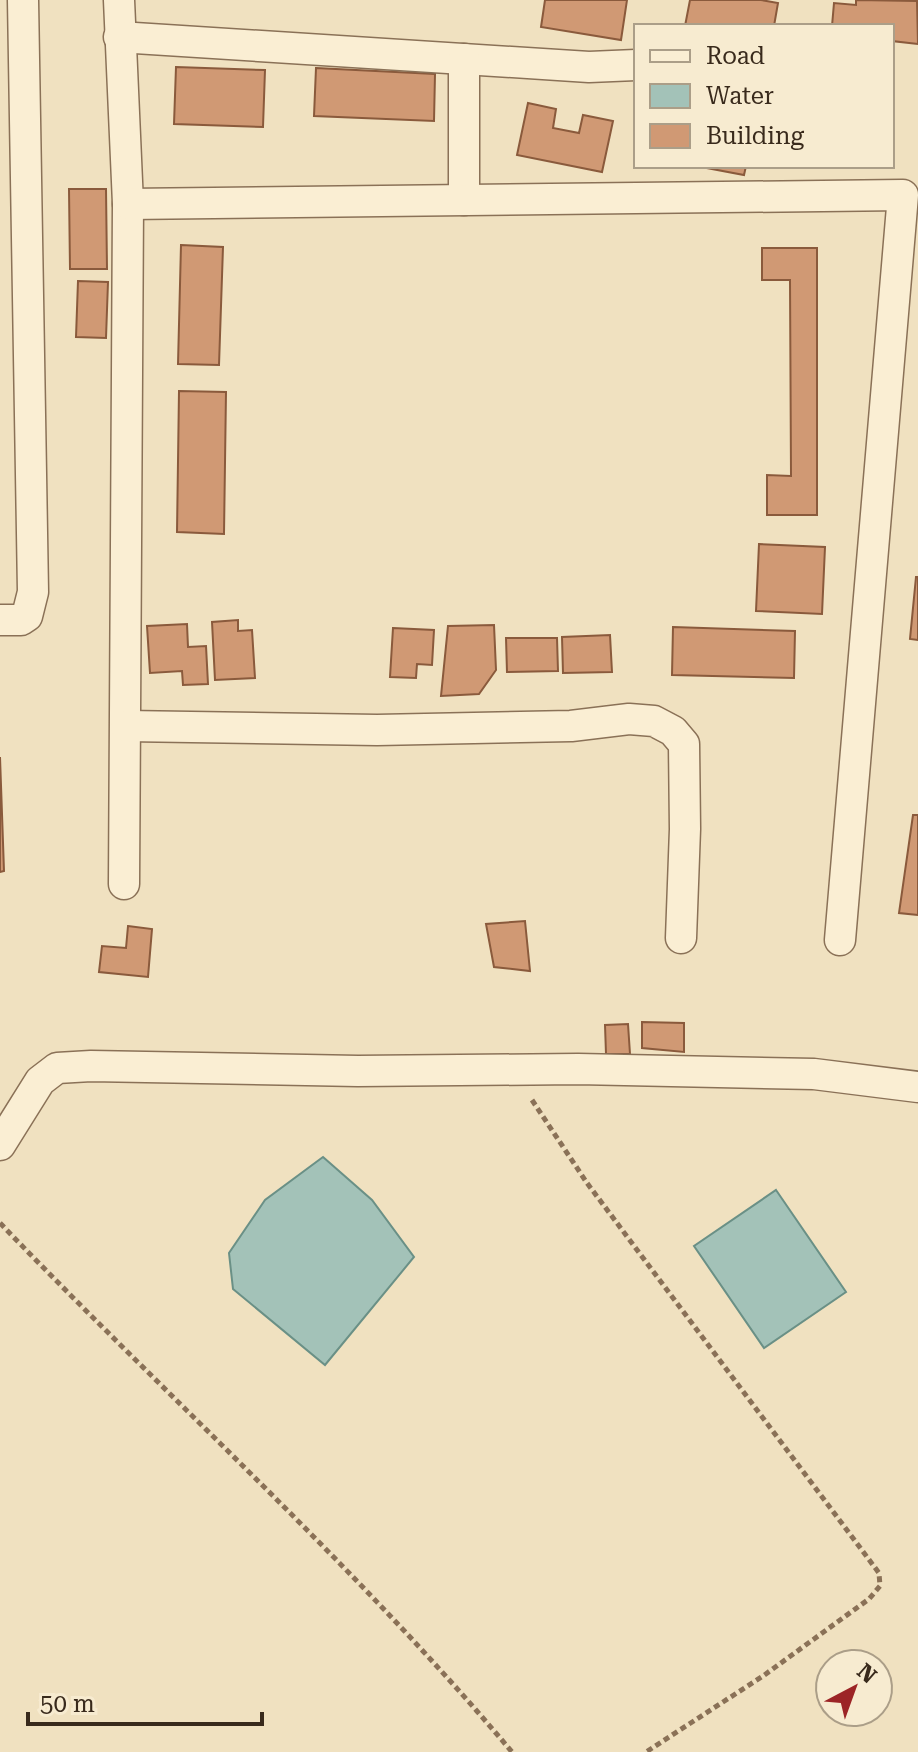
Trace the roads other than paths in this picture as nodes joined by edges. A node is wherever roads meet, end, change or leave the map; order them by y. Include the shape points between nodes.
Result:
1 (23, 0) edge
2 (119, 0) edge
3 (119, 37) junction
4 (464, 59) junction
5 (634, 65) edge
6 (464, 200) junction
7 (128, 204) junction
8 (0, 620) edge
9 (126, 726) junction
10 (124, 884) dead end
11 (681, 938) dead end
12 (840, 940) dead end
13 (918, 1087) edge
14 (0, 1145) edge

1 - 8 street via 33,592 27,616
2 - 3 street
3 - 4 street
3 - 7 street
4 - 5 street
4 - 6 street
6 - 7 street
6 - 12 street via 903,195
7 - 9 street
9 - 10 street
9 - 11 street via 377,730 654,721 684,744
13 - 14 street via 814,1074 57,1068 22,1105

